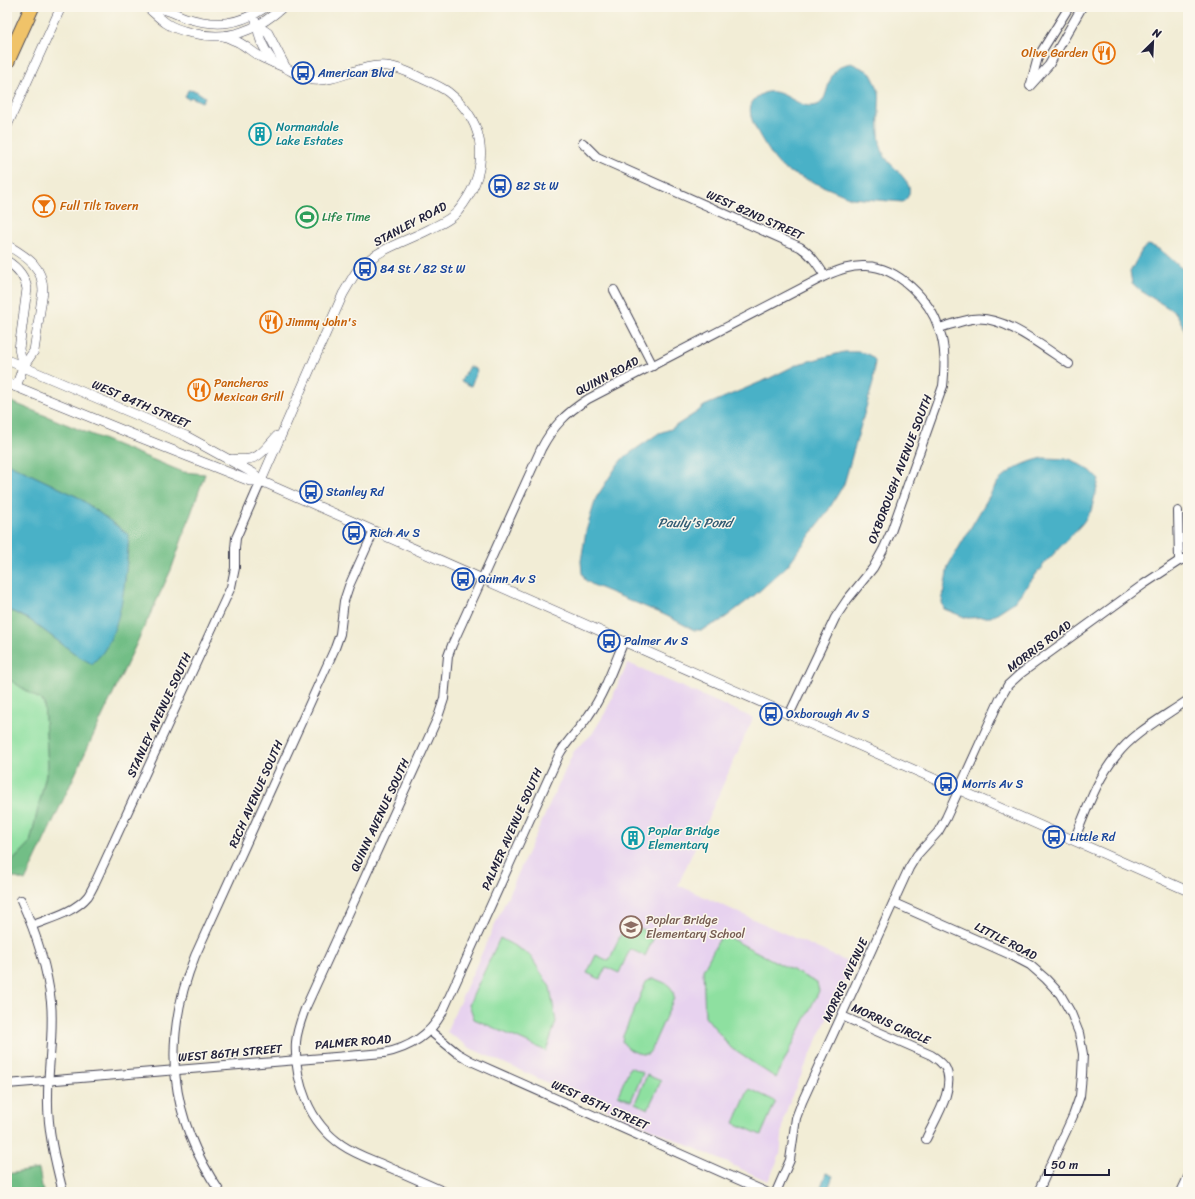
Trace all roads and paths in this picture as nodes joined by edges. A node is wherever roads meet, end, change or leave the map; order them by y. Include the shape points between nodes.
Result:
1 (32, 7) edge
2 (60, 7) edge
3 (147, 7) edge
4 (154, 7) edge
5 (266, 7) edge
6 (283, 7) edge
7 (1069, 7) edge
8 (1082, 7) edge
9 (252, 16) junction
10 (258, 26) junction
11 (224, 36) junction
12 (7, 62) edge
13 (276, 65) junction
14 (286, 68) junction
15 (7, 126) edge
16 (583, 143) dead end
17 (7, 245) edge
18 (7, 261) edge
19 (825, 276) junction
20 (614, 290) dead end
21 (939, 328) junction
22 (7, 360) edge
23 (1069, 364) dead end
24 (652, 366) junction
25 (23, 368) junction
26 (7, 383) edge
27 (16, 387) junction
28 (283, 430) junction
29 (228, 459) junction
30 (261, 481) junction
31 (1178, 511) dead end
32 (374, 531) junction
33 (1188, 558) edge
34 (1178, 561) junction
35 (482, 579) junction
36 (624, 641) junction
37 (1188, 700) edge
38 (789, 714) junction
39 (960, 789) junction
40 (1074, 840) junction
41 (1188, 891) edge
42 (21, 900) dead end
43 (894, 902) junction
44 (33, 925) junction
45 (842, 1016) junction
46 (430, 1031) junction
47 (297, 1060) junction
48 (175, 1070) junction
49 (48, 1081) junction
50 (7, 1084) edge
51 (926, 1139) dead end
52 (1188, 1176) edge
53 (63, 1192) edge
54 (220, 1192) edge
55 (445, 1192) edge
56 (766, 1192) edge
57 (776, 1192) edge
58 (1038, 1192) edge
59 (1181, 1192) edge

1 - 12 highway
2 - 15 street
3 - 11 street via 167,24 182,30
4 - 9 street via 212,24
5 - 9 street
6 - 10 street
7 - 8 street via 1038,57 1030,86 1049,64
9 - 10 street
10 - 11 street via 242,33
10 - 13 street via 260,38
10 - 14 street via 268,33
11 - 13 street via 239,42
13 - 14 street
14 - 28 street, STANLEY ROAD via 299,76 313,80 338,77 368,66 398,68 447,91 468,113 476,126 480,159 477,179 467,201 456,213 442,223 367,261 356,273 341,299
16 - 19 street, WEST 82ND STREET via 597,157 800,247 807,252
17 - 25 street via 36,267 43,283 34,351
18 - 25 street via 26,280 19,349
19 - 21 street via 852,266 883,268 910,286 922,299
19 - 24 street, QUINN ROAD
20 - 24 street
21 - 23 street via 973,319 999,322 1012,327
21 - 38 street, OXBOROUGH AVENUE SOUTH via 944,350 944,386 891,532 873,568 834,618
22 - 25 street, WEST 84TH STREET
24 - 35 street, QUINN ROAD via 573,408 560,420 541,449
25 - 27 street
25 - 29 street, WEST 84TH STREET via 154,421
26 - 27 street, WEST 84TH STREET
27 - 30 street, WEST 84TH STREET via 250,481
28 - 29 street via 255,458
28 - 30 street, STANLEY ROAD
29 - 30 street, WEST 84TH STREET
30 - 32 street, WEST 84TH STREET
30 - 44 street, STANLEY AVENUE SOUTH via 236,538 235,568 230,587 94,885 88,896 78,905
31 - 34 street
32 - 35 street, WEST 84TH STREET
32 - 48 street, RICH AVENUE SOUTH via 344,600 340,634 335,648 186,979 175,1026
33 - 34 street
34 - 39 street, MORRIS ROAD via 1008,685
35 - 36 street, WEST 84TH STREET
35 - 47 street, QUINN AVENUE SOUTH via 448,656 444,699 438,717 305,1009 296,1040
36 - 38 street, WEST 84TH STREET
36 - 46 street, PALMER AVENUE SOUTH via 596,705 563,746 442,1013
37 - 40 street via 1140,733 1116,755 1098,784
38 - 39 street, WEST 84TH STREET
39 - 40 street, WEST 84TH STREET
39 - 43 street, MORRIS AVENUE via 938,832 916,855
40 - 41 street, WEST 84TH STREET
42 - 44 street
43 - 45 street, MORRIS AVENUE
43 - 58 street, LITTLE ROAD via 1030,965 1060,994 1071,1013 1079,1033 1083,1054 1080,1096
44 - 49 street via 51,1002 52,1033
45 - 51 street, MORRIS CIRCLE via 931,1055 945,1068 949,1086
45 - 57 street, MORRIS AVENUE via 802,1102 796,1118 790,1160
46 - 47 street, PALMER ROAD via 409,1046 396,1051
46 - 56 street, WEST 85TH STREET via 471,1061
47 - 48 street, WEST 86TH STREET
47 - 55 street, WEST 86TH STREET via 305,1100 327,1133 360,1155
48 - 49 street, WEST 86TH STREET
48 - 54 street, RICH AVENUE SOUTH via 178,1098 185,1124 195,1151
49 - 50 street, WEST 86TH STREET
49 - 53 street via 50,1132
52 - 59 street

